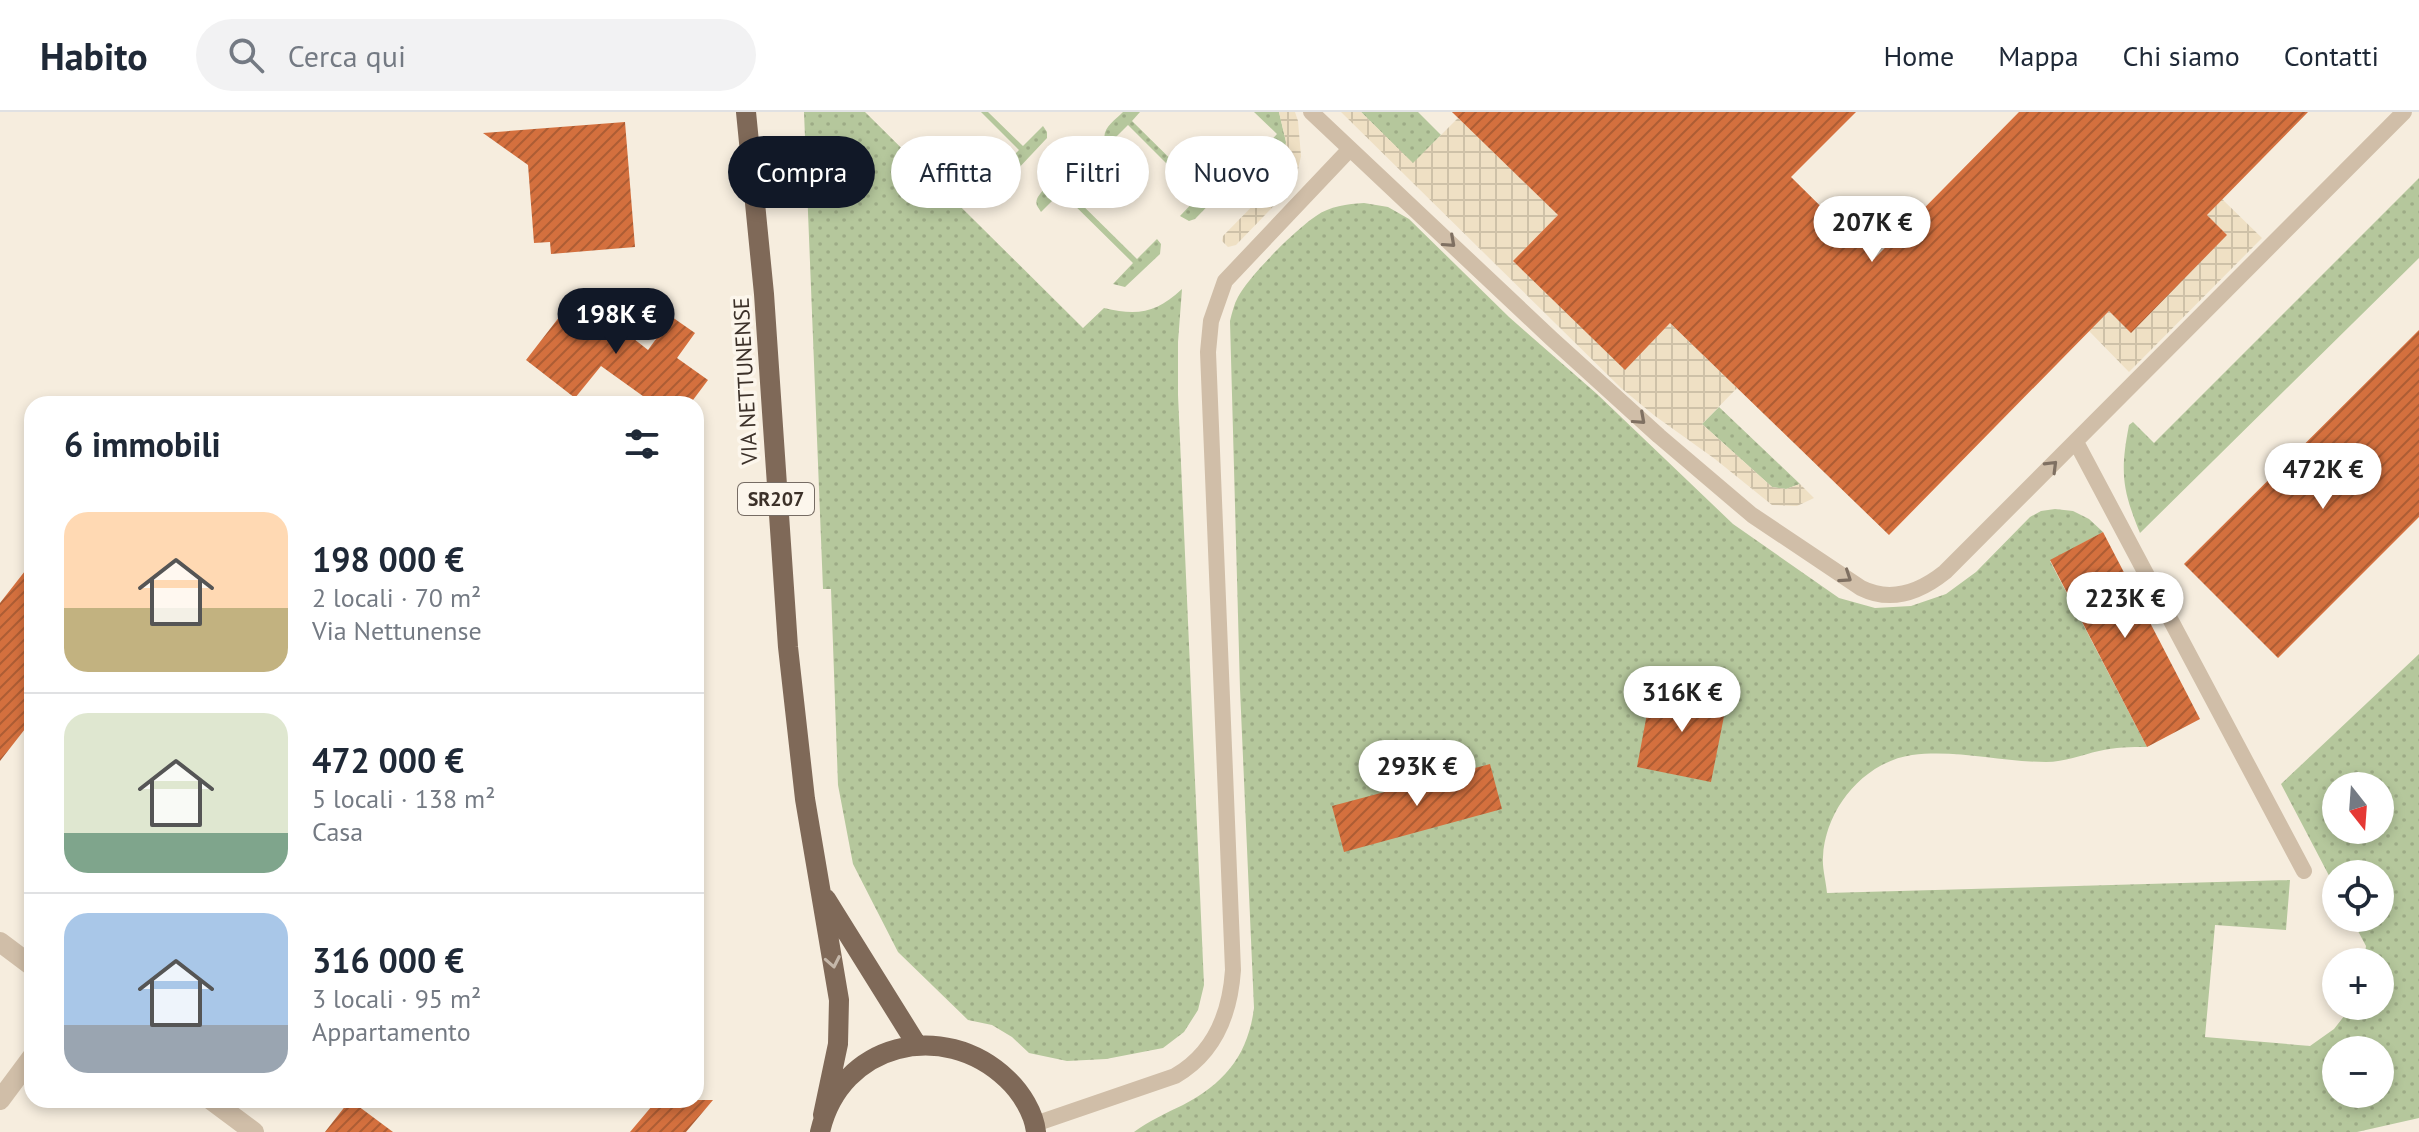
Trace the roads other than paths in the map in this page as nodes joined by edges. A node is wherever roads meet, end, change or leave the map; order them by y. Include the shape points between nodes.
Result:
1 (746, 112) edge
2 (1311, 112) edge
3 (2404, 112) edge
4 (1349, 150) junction
5 (2076, 442) junction
6 (2304, 871) dead end
7 (818, 886) junction
8 (0, 942) edge
9 (24, 960) edge
10 (917, 1045) junction
11 (24, 1068) edge
12 (0, 1100) edge
13 (222, 1108) edge
14 (822, 1124) edge
15 (1036, 1128) edge
16 (254, 1132) edge

1 - 7 main road, VIA NETTUNENSE / SR207 via 783,595
2 - 4 lane
3 - 5 lane
4 -> 5 lane via 1752,515 1870,592 1903,594 1935,580
4 - 15 lane via 1225,281 1209,330 1233,970 1228,1012 1189,1068
5 - 6 lane
7 - 10 main road, VIA NETTUNENSE / SR207
7 -> 14 main road, VIA NETTUNENSE / SR207 via 839,1014
8 - 9 street
10 - 14 main road, SR207 via 887,1052 860,1067 838,1088
10 - 15 main road, SR207 via 955,1048 991,1063 1018,1090
11 - 12 street
13 - 16 street

